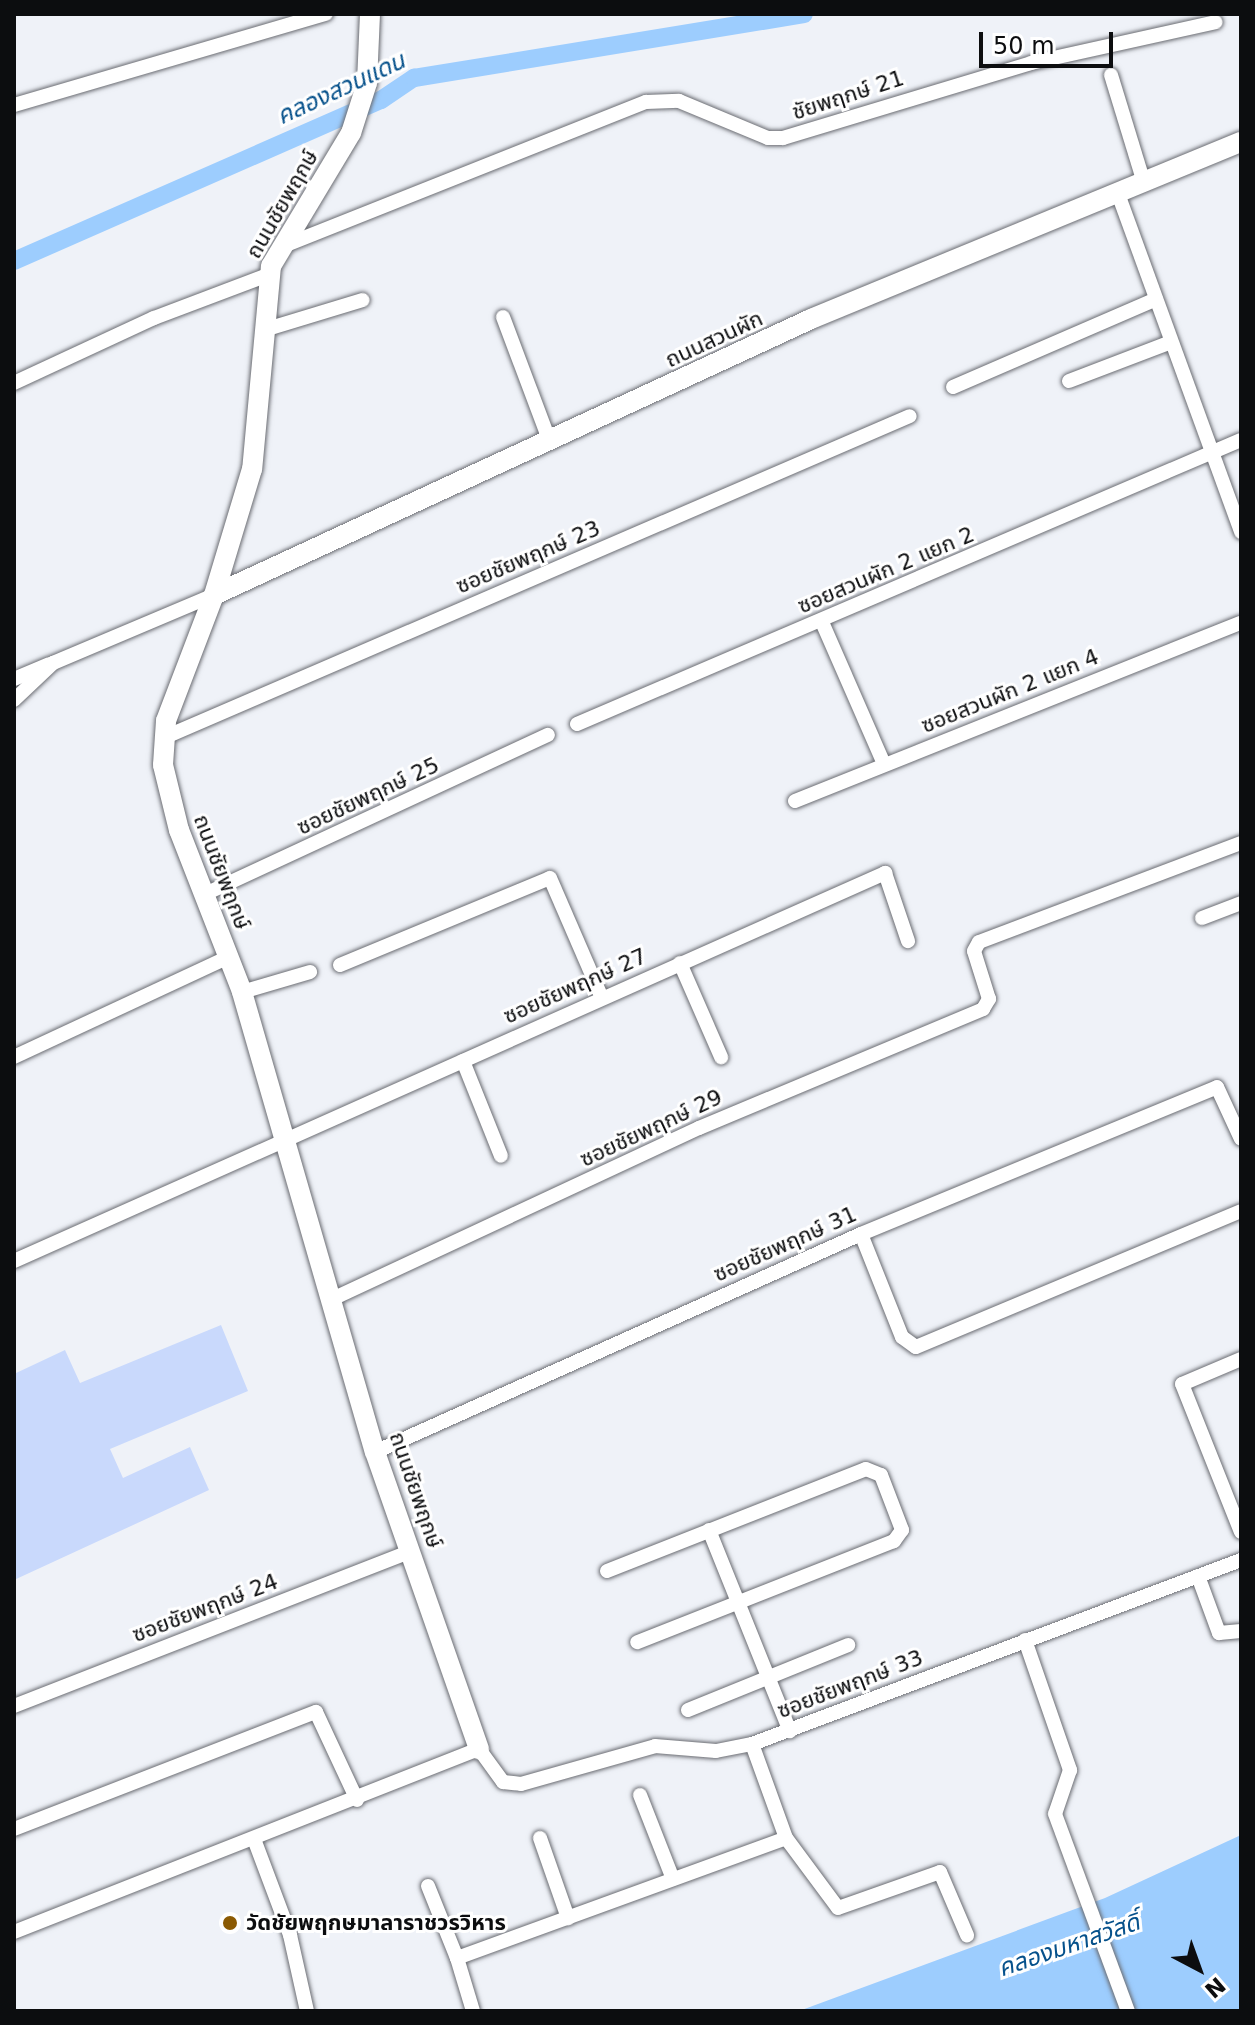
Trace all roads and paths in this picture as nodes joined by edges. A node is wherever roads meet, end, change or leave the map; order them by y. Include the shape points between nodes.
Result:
1 (326, 14) edge
2 (370, 14) edge
3 (1216, 22) dead end
4 (1111, 75) dead end
5 (14, 105) edge
6 (1241, 142) edge
7 (1144, 183) junction
8 (1117, 191) junction
9 (281, 247) junction
10 (268, 275) junction
11 (1156, 299) junction
12 (363, 300) dead end
13 (503, 317) dead end
14 (264, 330) junction
15 (1171, 342) junction
16 (1069, 381) dead end
17 (14, 383) edge
18 (953, 387) dead end
19 (910, 416) dead end
20 (1241, 440) edge
21 (550, 442) junction
22 (1211, 453) junction
23 (1241, 529) edge
24 (214, 595) junction
25 (822, 622) junction
26 (1241, 623) edge
27 (53, 663) junction
28 (14, 679) edge
29 (14, 700) edge
30 (577, 724) dead end
31 (548, 735) dead end
32 (163, 738) junction
33 (884, 764) junction
34 (795, 801) dead end
35 (1241, 843) edge
36 (205, 894) junction
37 (1241, 903) edge
38 (1202, 918) dead end
39 (908, 941) dead end
40 (228, 957) junction
41 (680, 963) junction
42 (340, 965) dead end
43 (310, 972) dead end
44 (242, 992) junction
45 (601, 996) junction
46 (14, 1057) edge
47 (721, 1057) dead end
48 (463, 1061) junction
49 (1241, 1139) edge
50 (283, 1141) junction
51 (501, 1156) dead end
52 (1241, 1211) edge
53 (861, 1234) junction
54 (14, 1261) edge
55 (330, 1300) junction
56 (1241, 1359) edge
57 (375, 1452) junction
58 (709, 1530) junction
59 (1241, 1532) edge
60 (412, 1551) junction
61 (1241, 1560) edge
62 (607, 1571) dead end
63 (1198, 1576) junction
64 (739, 1604) junction
65 (1241, 1631) edge
66 (1025, 1640) junction
67 (637, 1642) dead end
68 (848, 1645) dead end
69 (769, 1677) junction
70 (14, 1706) edge
71 (688, 1710) dead end
72 (790, 1731) junction
73 (752, 1744) junction
74 (479, 1749) junction
75 (640, 1795) dead end
76 (357, 1800) junction
77 (14, 1829) edge
78 (540, 1838) dead end
79 (786, 1838) junction
80 (254, 1839) junction
81 (673, 1879) junction
82 (428, 1886) dead end
83 (568, 1918) junction
84 (14, 1932) edge
85 (967, 1935) dead end
86 (457, 1958) junction
87 (307, 2011) edge
88 (473, 2011) edge
89 (1128, 2011) edge

1 - 5 street
2 - 9 street, ถนนชัยพฤกษ์ via 367,83 351,133
3 - 9 street, ชัยพฤกษ์ 21 via 1031,63 783,138 768,138 702,107 657,99
4 - 7 street
6 - 7 street, ถนนสวนผัก
7 - 8 street, ถนนสวนผัก
8 - 11 street
8 - 21 street, ถนนสวนผัก via 824,314
9 - 10 street, ถนนชัยพฤกษ์
10 - 14 street, ถนนชัยพฤกษ์
10 - 17 street via 168,312
11 - 15 street
11 - 18 street
12 - 14 street
13 - 21 street
14 - 24 street, ถนนชัยพฤกษ์ via 252,469
15 - 16 street
15 - 22 street
19 - 32 street, ซอยชัยพฤกษ์ 23
20 - 22 street, ซอยสวนผัก 2 แยก 2
21 - 24 street, ถนนสวนผัก
22 - 23 street
22 - 25 street, ซอยสวนผัก 2 แยก 2
24 - 27 street
24 - 32 street, ถนนชัยพฤกษ์
25 - 30 street, ซอยสวนผัก 2 แยก 2
25 - 33 street
26 - 33 street, ซอยสวนผัก 2 แยก 4
27 - 28 street
27 - 29 street
31 - 36 street, ซอยชัยพฤกษ์ 25
32 - 36 street, ถนนชัยพฤกษ์ via 166,790
33 - 34 street, ซอยสวนผัก 2 แยก 4
35 - 55 street, ซอยชัยพฤกษ์ 29 via 979,942 974,951 989,999 983,1009 699,1128
36 - 40 street, ถนนชัยพฤกษ์
37 - 38 street
39 - 41 street, ซอยชัยพฤกษ์ 27 via 885,873
40 - 44 street, ถนนชัยพฤกษ์
40 - 46 street
41 - 45 street, ซอยชัยพฤกษ์ 27
41 - 47 street
42 - 45 street via 550,878
43 - 44 street
44 - 50 street, ถนนชัยพฤกษ์
45 - 48 street, ซอยชัยพฤกษ์ 27
48 - 50 street, ซอยชัยพฤกษ์ 27
48 - 51 street
49 - 53 street, ซอยชัยพฤกษ์ 31 via 1217,1087
50 - 54 street, ซอยชัยพฤกษ์ 27
50 - 55 street, ถนนชัยพฤกษ์
52 - 53 street via 916,1347 902,1337
53 - 57 street, ซอยชัยพฤกษ์ 31
55 - 57 street, ถนนชัยพฤกษ์
56 - 59 street via 1182,1384
57 - 60 street, ถนนชัยพฤกษ์
58 - 62 street
58 - 64 street
58 - 64 street via 866,1469 875,1468 881,1475 902,1530 894,1541
60 - 70 street, ซอยชัยพฤกษ์ 24
60 - 74 street, ถนนชัยพฤกษ์
61 - 63 street, ซอยชัยพฤกษ์ 33
63 - 65 street via 1219,1633
63 - 66 street, ซอยชัยพฤกษ์ 33
64 - 67 street
64 - 69 street
66 - 72 street, ซอยชัยพฤกษ์ 33
66 - 89 street via 1070,1770 1055,1814
68 - 69 street
69 - 71 street
69 - 72 street
72 - 73 street, ซอยชัยพฤกษ์ 33
73 - 74 street, ซอยชัยพฤกษ์ 33 via 716,1751 655,1746 521,1784 503,1782
73 - 79 street
74 - 76 street
75 - 81 street
76 - 77 street via 316,1712
76 - 80 street
78 - 83 street
79 - 81 street
79 - 85 street via 838,1908 940,1872
80 - 84 street
80 - 87 street via 290,1935
81 - 83 street
82 - 86 street
83 - 86 street
86 - 88 street

